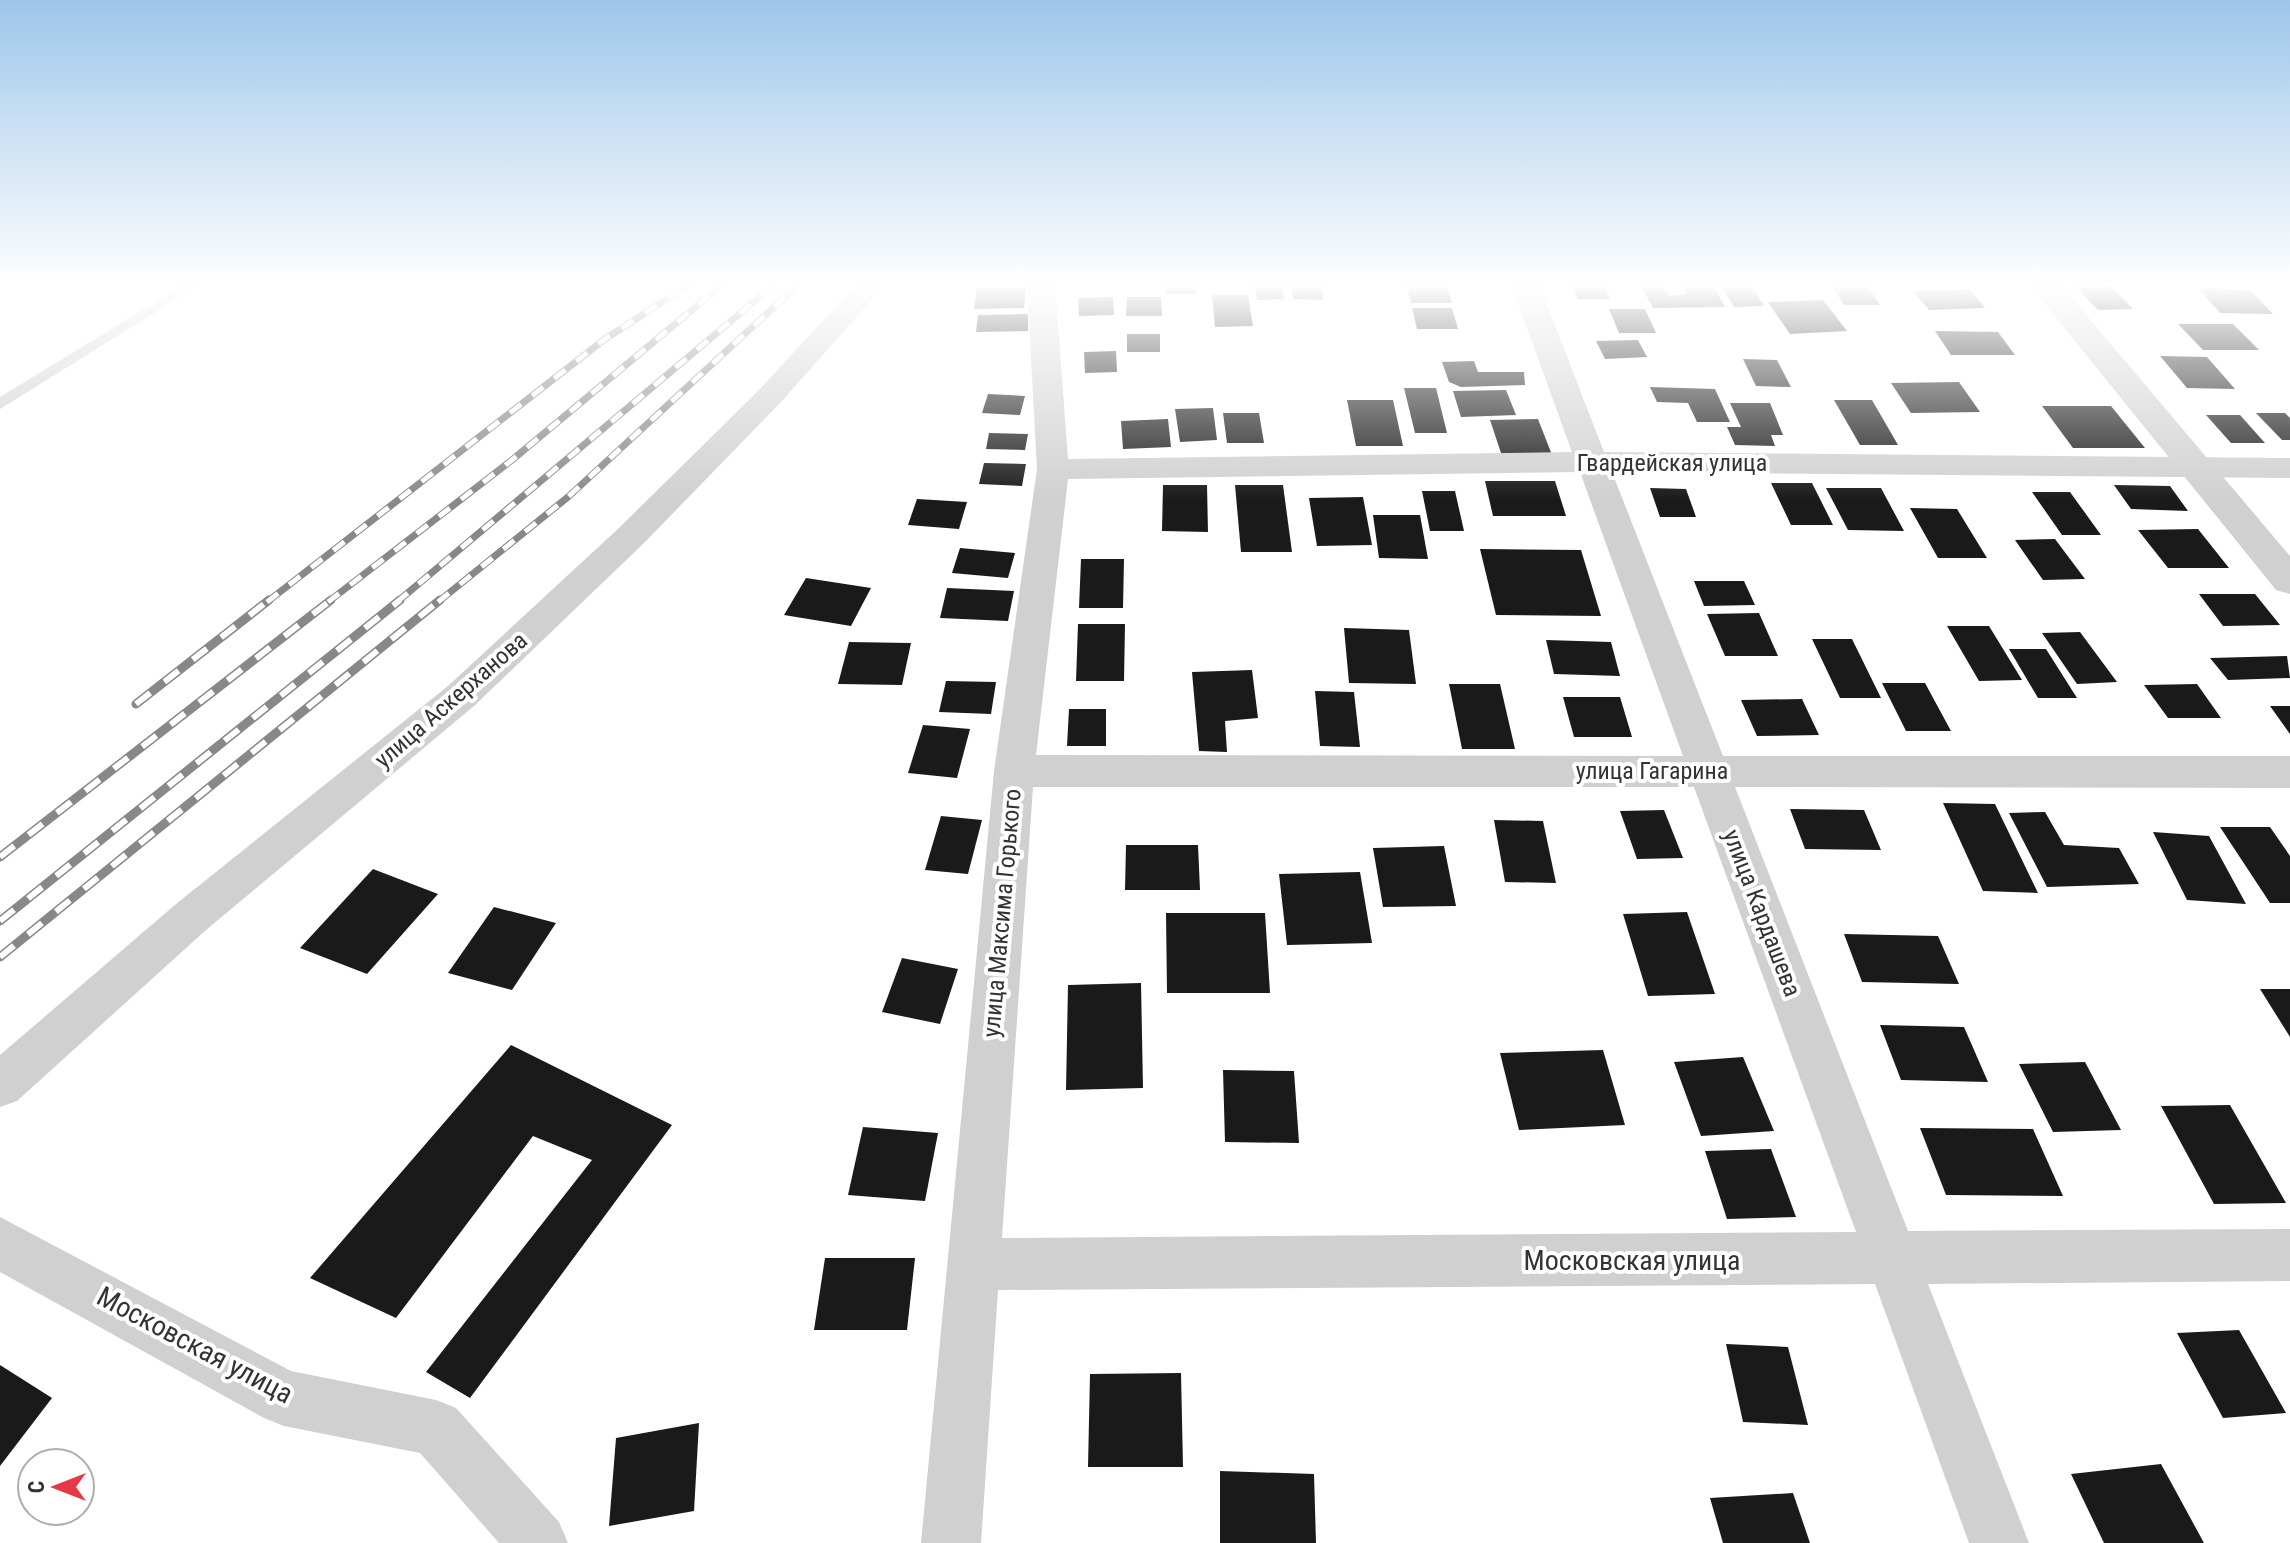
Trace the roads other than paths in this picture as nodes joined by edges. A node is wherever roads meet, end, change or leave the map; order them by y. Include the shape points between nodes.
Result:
1 (78, 356) edge
2 (806, 356) edge
3 (1046, 356) edge
4 (1552, 356) edge
5 (2103, 356) edge
6 (0, 404) edge
7 (1591, 462) junction
8 (2290, 468) edge
9 (1053, 469) junction
10 (2196, 469) junction
11 (2290, 581) edge
12 (1014, 771) junction
13 (1708, 771) junction
14 (2290, 772) edge
15 (0, 1085) edge
16 (0, 1243) edge
17 (2290, 1255) edge
18 (1892, 1258) junction
19 (973, 1264) junction
20 (538, 1543) edge
21 (951, 1543) edge
22 (1999, 1543) edge

1 - 6 lane
2 - 15 street, улица Аскерханова via 654,514 461,696 191,917
3 - 9 street, улица Максима Горького
4 - 7 street, улица Кардашева
5 - 10 street
7 - 9 street, Гвардейская улица
7 - 10 street, Гвардейская улица
7 - 13 street, улица Кардашева
8 - 10 street, Гвардейская улица
9 - 12 street, улица Максима Горького
10 - 11 street
12 - 13 street, улица Гагарина
12 - 19 street, улица Максима Горького
13 - 14 street, улица Гагарина
13 - 18 street, улица Кардашева
16 - 20 street, Московская улица via 284,1398 436,1428
17 - 18 street, Московская улица
18 - 19 street, Московская улица
18 - 22 street, улица Кардашева
19 - 21 street, улица Максима Горького

